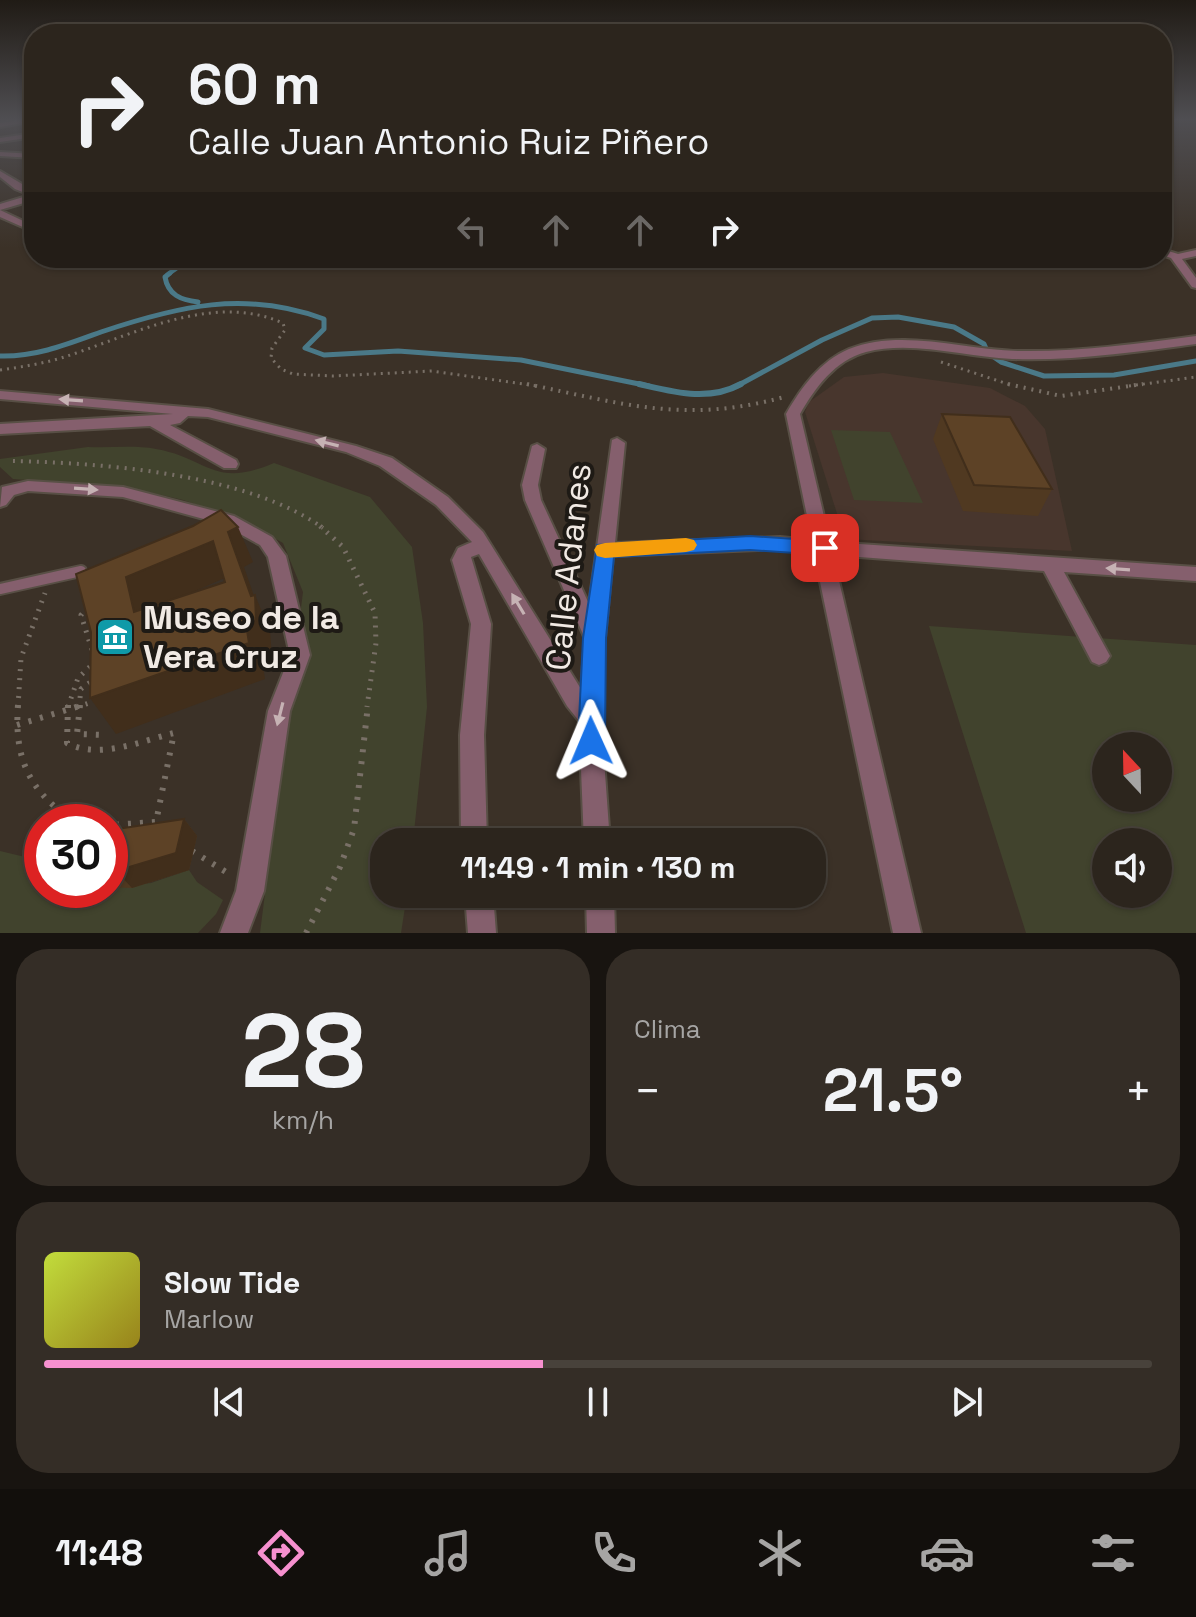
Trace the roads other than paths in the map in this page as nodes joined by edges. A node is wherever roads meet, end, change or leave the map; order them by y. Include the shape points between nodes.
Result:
1 (0, 173) edge
2 (18, 187) junction
3 (24, 190) edge
4 (0, 191) edge
5 (24, 199) edge
6 (0, 207) edge
7 (0, 213) edge
8 (24, 225) edge
9 (1196, 253) edge
10 (1172, 255) edge
11 (1178, 257) junction
12 (1196, 285) edge
13 (1196, 340) edge
14 (0, 395) edge
15 (184, 412) junction
16 (152, 422) junction
17 (0, 429) edge
18 (617, 443) dead end
19 (537, 449) dead end
20 (230, 464) dead end
21 (4, 496) edge
22 (483, 545) junction
23 (825, 548) junction
24 (605, 550) junction
25 (1050, 564) junction
26 (81, 571) edge
27 (1196, 574) edge
28 (0, 589) edge
29 (595, 638) junction
30 (1099, 656) dead end
31 (590, 718) junction
32 (474, 828) edge
33 (596, 828) edge
34 (480, 908) edge
35 (600, 908) edge
36 (234, 933) edge
37 (482, 933) edge
38 (601, 933) edge
39 (907, 933) edge

1 - 2 street
2 - 3 street
2 - 4 street
5 - 6 street
7 - 8 street
9 - 11 street
10 - 11 street
11 - 12 street
13 - 23 street via 1057,355 870,347 844,356 824,372 793,414
15 -> 14 street
15 - 16 street via 175,420
22 -> 15 street via 442,501 386,462 208,413
16 - 17 street
16 - 20 street
18 - 24 street, Calle Adanes
19 - 29 street via 530,485 533,500
21 -> 36 street via 28,486 123,492 228,520 266,541 277,556 300,655 279,711 250,886
31 -> 22 street
22 - 32 street via 464,553 461,560 481,624 472,735
23 - 24 street via 765,543
23 - 25 street
23 - 39 street
24 - 29 street, Calle Adanes
27 -> 25 street
25 - 30 street
26 - 28 lane
29 - 31 street, Calle Adanes
31 - 33 street, Calle Adanes
34 - 37 street
35 - 38 street

